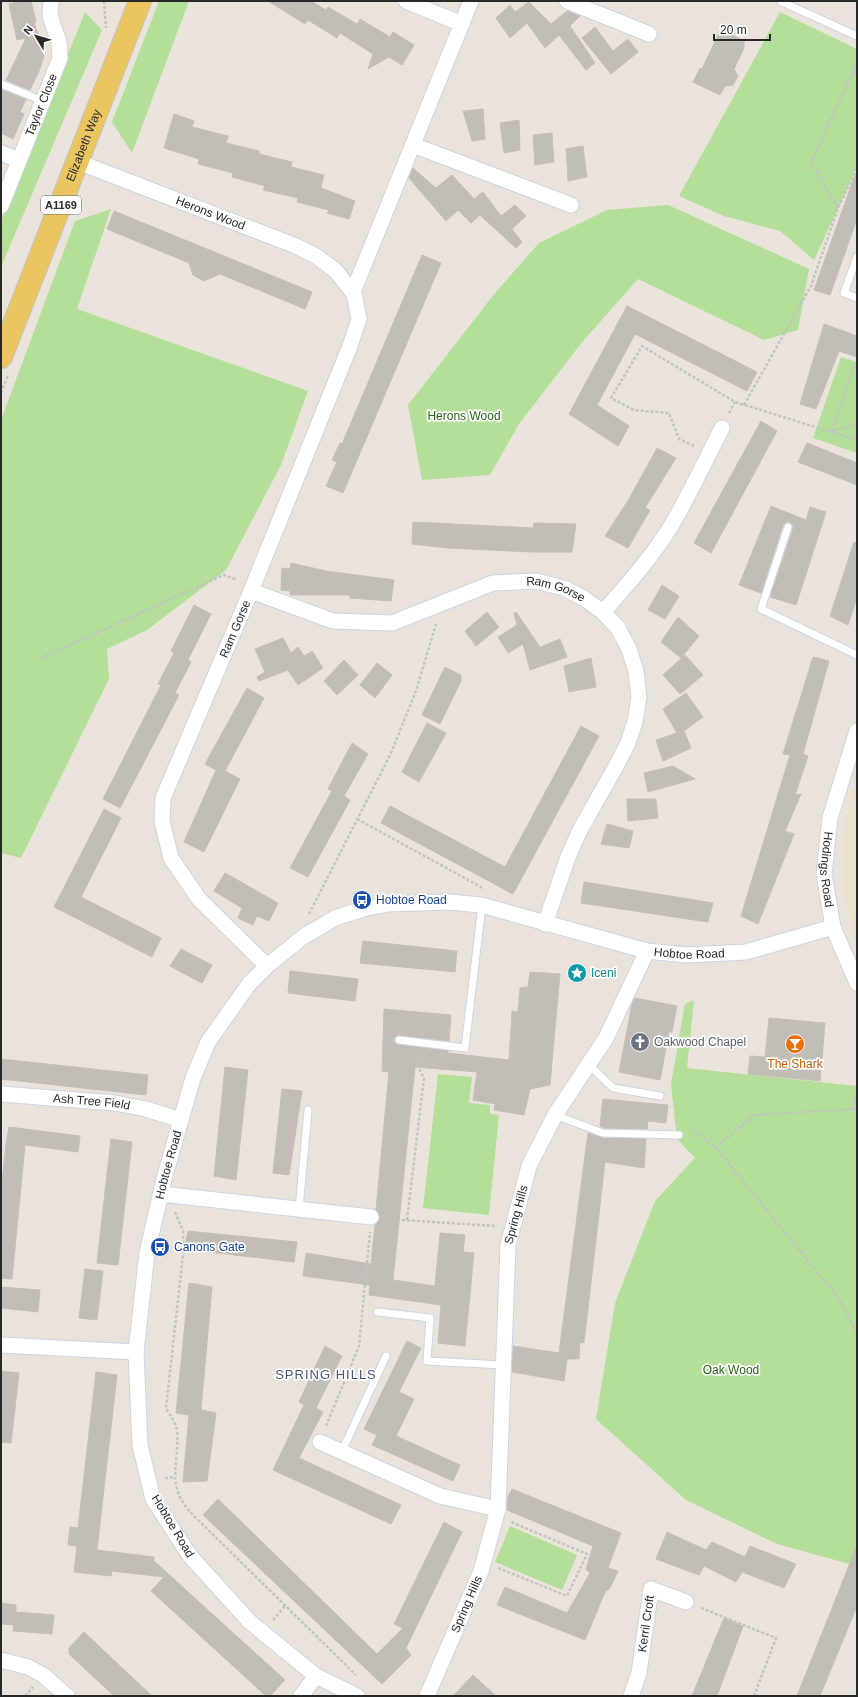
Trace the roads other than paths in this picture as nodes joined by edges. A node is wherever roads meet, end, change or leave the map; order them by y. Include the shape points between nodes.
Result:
1 (51, 1) edge
2 (140, 1) edge
3 (406, 1) edge
4 (471, 1) edge
5 (567, 1) edge
6 (780, 1) edge
7 (462, 24) junction
8 (649, 34) dead end
9 (857, 36) edge
10 (1, 84) edge
11 (43, 101) junction
12 (413, 145) junction
13 (1, 153) edge
14 (19, 160) junction
15 (78, 162) junction
16 (571, 205) dead end
17 (1, 206) edge
18 (857, 257) edge
19 (353, 292) junction
20 (857, 298) edge
21 (1, 357) edge
22 (722, 428) dead end
23 (788, 528) dead end
24 (252, 588) junction
25 (603, 612) junction
26 (857, 655) edge
27 (857, 731) edge
28 (479, 905) junction
29 (545, 924) junction
30 (833, 927) junction
31 (647, 951) junction
32 (268, 966) junction
33 (857, 983) edge
34 (399, 1040) dead end
35 (588, 1064) junction
36 (1, 1094) edge
37 (660, 1096) dead end
38 (308, 1110) dead end
39 (555, 1115) junction
40 (181, 1120) junction
41 (679, 1135) road end
42 (165, 1194) junction
43 (299, 1210) junction
44 (371, 1217) road end
45 (378, 1312) dead end
46 (1, 1345) edge
47 (136, 1352) junction
48 (386, 1356) dead end
49 (503, 1365) junction
50 (320, 1442) road end
51 (342, 1452) junction
52 (497, 1513) junction
53 (686, 1602) road end
54 (1, 1660) edge
55 (316, 1676) junction
56 (67, 1696) edge
57 (301, 1696) edge
58 (358, 1696) edge
59 (427, 1696) edge
60 (631, 1696) edge

1 - 11 street, Taylor Close via 50,16 59,42 60,58
2 - 15 main road, Elizabeth Way / A1169
3 - 7 street
4 - 7 street
5 - 8 street
6 - 9 lane
7 - 12 street
10 - 11 lane
11 - 14 street, Taylor Close
12 - 16 street
12 - 19 street
13 - 14 street
14 - 17 street, Taylor Close
15 - 19 street, Herons Wood via 296,246 316,256 336,271
15 - 21 main road, Elizabeth Way / A1169
18 - 20 lane via 844,293
19 - 24 street, Herons Wood via 359,319 350,346
22 - 25 street via 670,527 627,586
23 - 26 lane via 760,609
24 - 25 street, Ram Gorse via 332,621 392,624 492,583 536,581 564,588
24 - 32 street, Ram Gorse via 163,798 162,821 171,858 199,899
25 - 29 street, Ram Gorse via 618,628 626,642 636,671 639,697 635,722 627,745 580,830
27 - 30 street, Hodings Road via 830,818 824,874
28 - 29 street, Hobtoe Road
28 - 32 street, Hobtoe Road via 414,902 363,909 335,918 303,937
28 - 34 lane via 465,1048
29 - 31 street, Hobtoe Road
30 - 31 street, Hobtoe Road via 746,952 686,955
30 - 33 street, Hodings Road
31 - 35 street, Spring Hills via 606,1038
32 - 40 street, Hobtoe Road via 249,984 208,1042 193,1078
35 - 37 lane via 613,1088
35 - 39 street, Spring Hills
36 - 40 street, Ash Tree Field via 115,1103
38 - 43 lane
39 - 41 lane via 603,1133
39 - 49 street, Spring Hills via 529,1166 508,1245
40 - 42 street, Hobtoe Road
42 - 43 street
42 - 47 street, Hobtoe Road via 147,1253
43 - 44 street
45 - 49 lane via 430,1318 427,1361
46 - 47 street
47 - 55 street, Hobtoe Road via 140,1445 153,1499 190,1556 250,1622
48 - 51 lane
49 - 52 street, Spring Hills
50 - 51 street
51 - 52 street via 440,1496
52 - 59 street, Spring Hills via 481,1571
53 - 60 street, Kerril Croft via 651,1588 639,1673
54 - 56 street via 28,1667 43,1675
55 - 57 street
55 - 58 street, Hobtoe Road

